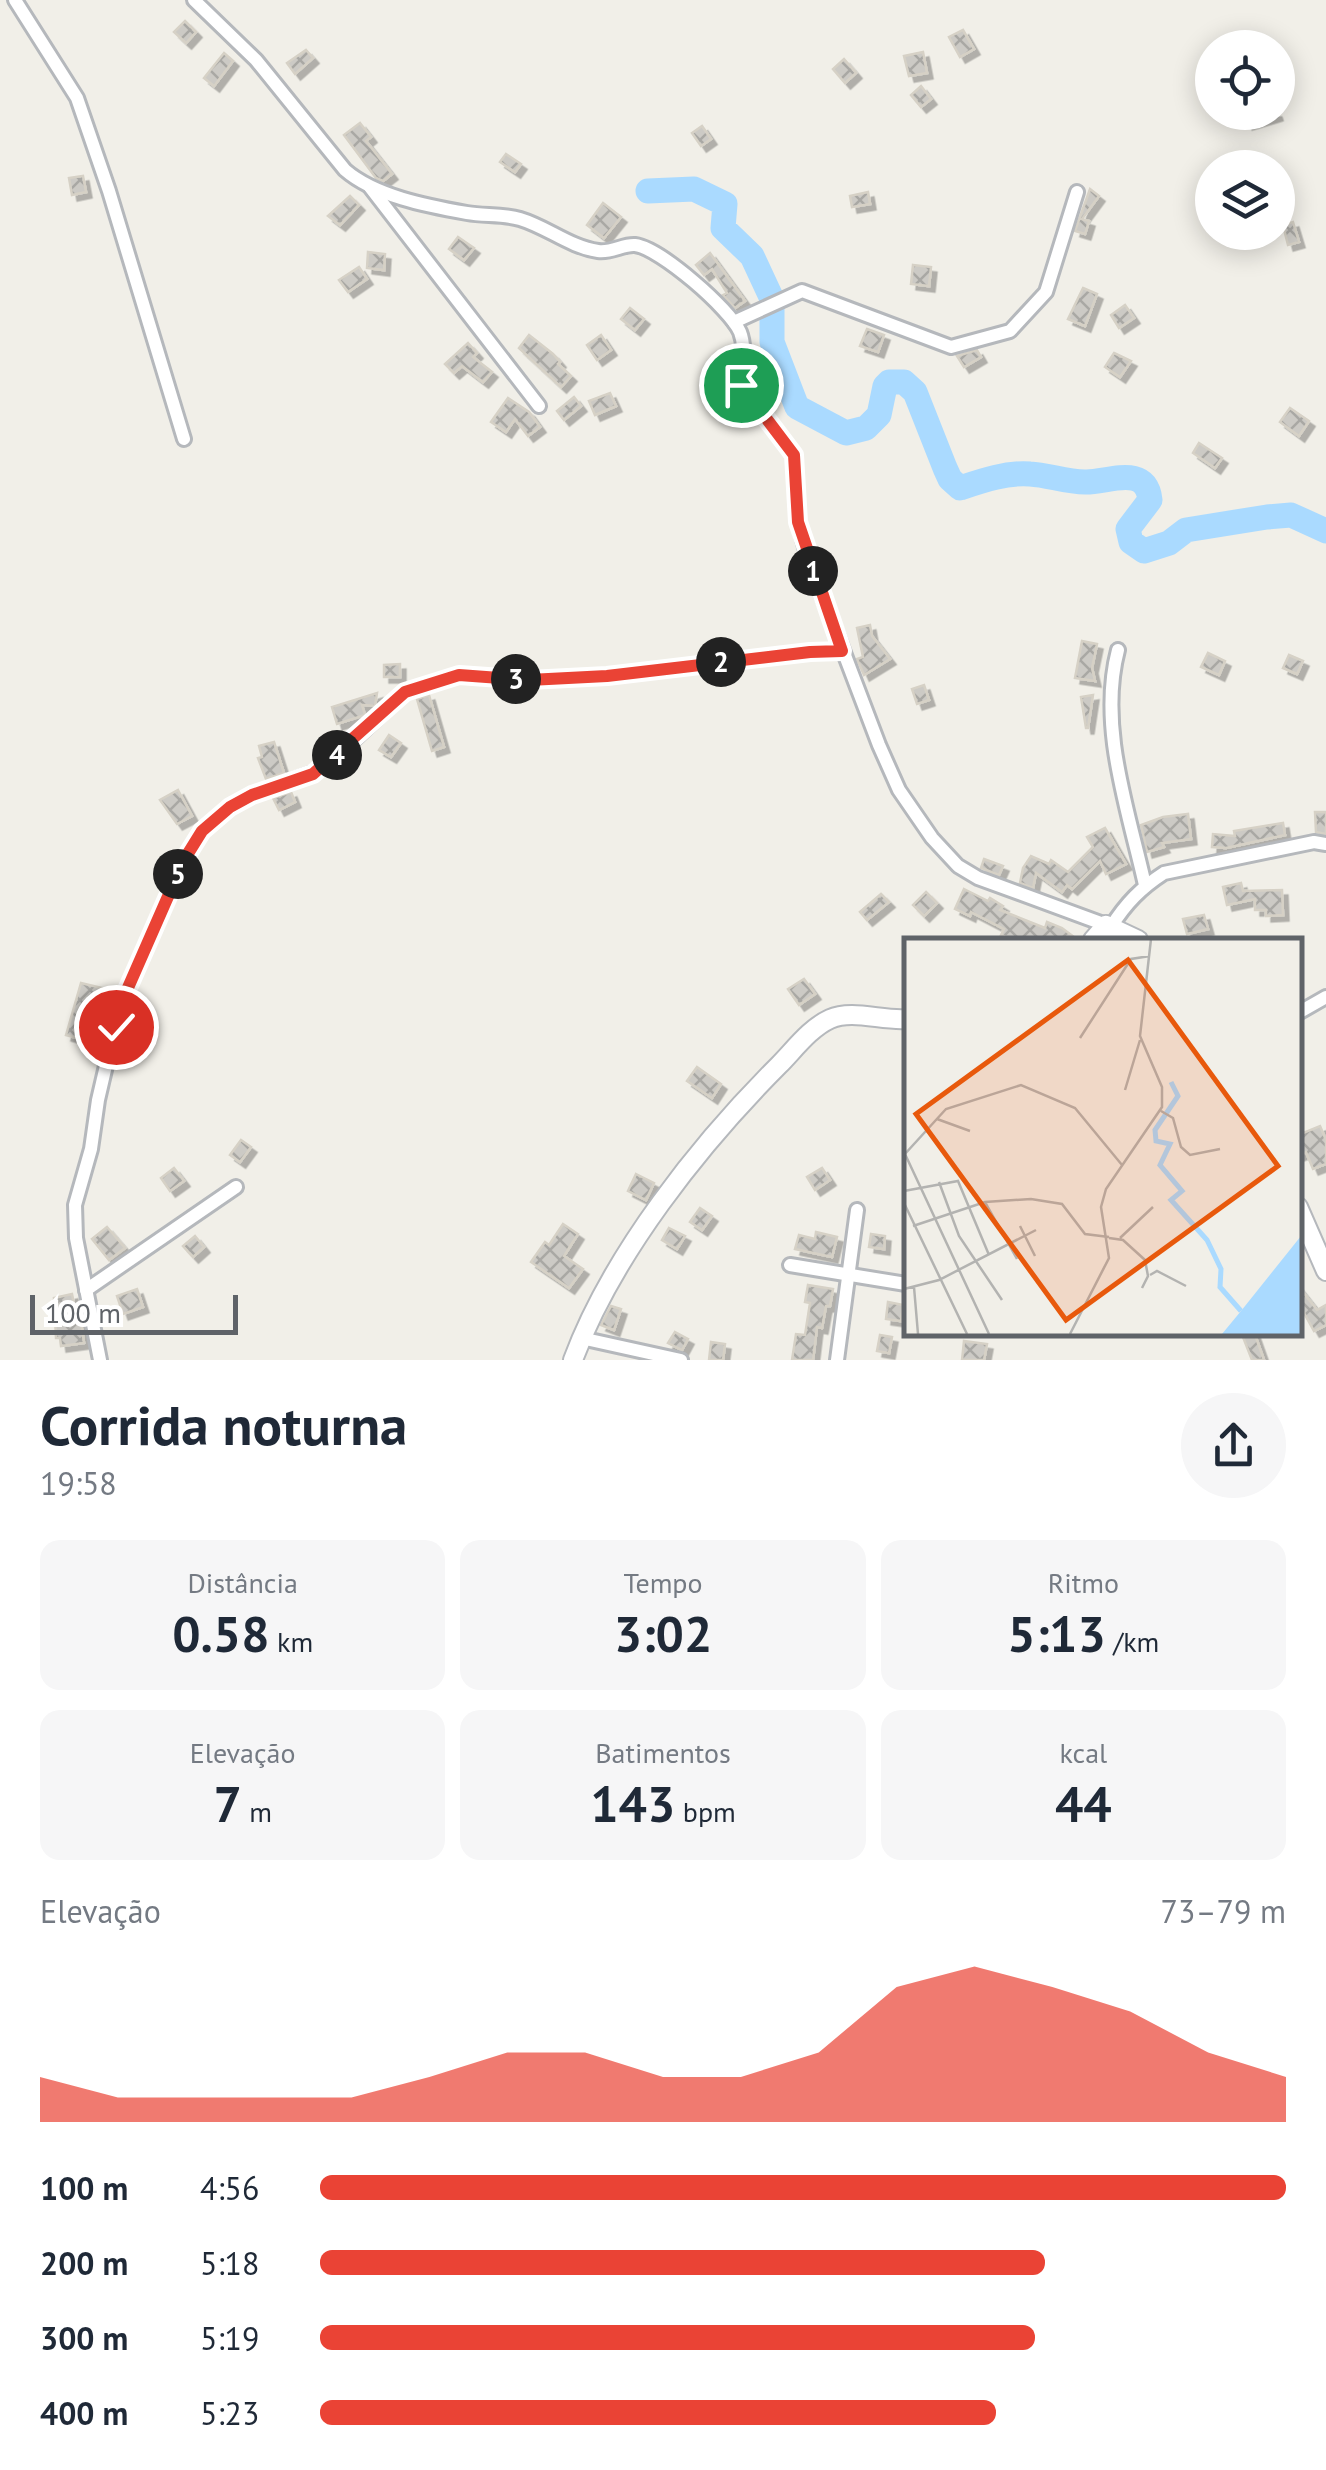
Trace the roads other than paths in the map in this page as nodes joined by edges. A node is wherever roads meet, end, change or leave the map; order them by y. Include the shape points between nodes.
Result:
1 (16, 0) edge
2 (194, 0) edge
3 (370, 188) junction
4 (1077, 192) dead end
5 (734, 322) junction
6 (540, 406) dead end
7 (184, 439) dead end
8 (1118, 650) dead end
9 (842, 651) junction
10 (1326, 844) edge
11 (1146, 884) junction
12 (1109, 926) junction
13 (1094, 938) edge
14 (1134, 938) edge
15 (1326, 996) edge
16 (1301, 1011) edge
17 (904, 1019) edge
18 (236, 1187) dead end
19 (857, 1210) dead end
20 (1301, 1213) edge
21 (790, 1265) dead end
22 (1325, 1268) edge
23 (850, 1276) junction
24 (904, 1284) edge
25 (86, 1290) junction
26 (582, 1338) junction
27 (100, 1360) edge
28 (573, 1360) edge
29 (682, 1360) edge
30 (837, 1360) edge

1 - 7 street via 77,98
2 - 3 street via 256,60 345,170
3 - 5 street via 517,218 598,251 637,245
3 - 6 street
4 - 5 street via 1046,292 1010,331 951,348 802,291
5 - 9 street via 744,348 741,385 794,455 798,522
8 - 11 street via 1110,678 1111,724
9 - 12 street via 900,790 958,866
9 - 25 street via 607,676 459,675 405,692 313,774 230,807 202,831 184,860 127,990 74,1220
10 - 11 street via 1204,863
11 - 12 street
12 - 13 street
12 - 14 street
15 - 16 street
17 - 26 street via 835,1017 811,1032 711,1137 614,1272
18 - 25 street
19 - 23 street
20 - 22 street
21 - 23 street
23 - 24 street
23 - 30 street
25 - 27 street
26 - 28 street
26 - 29 street

